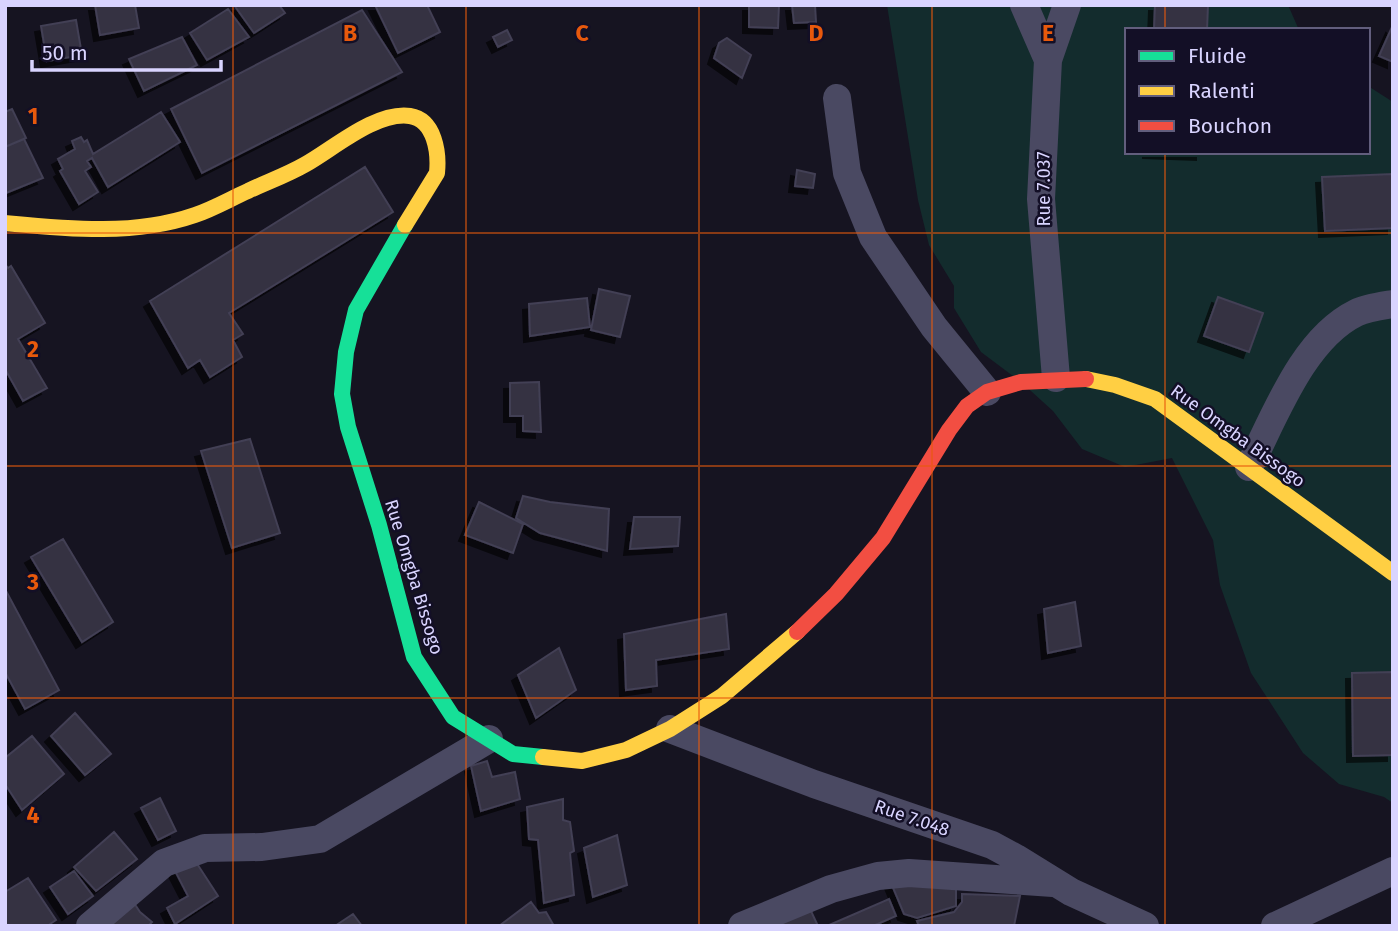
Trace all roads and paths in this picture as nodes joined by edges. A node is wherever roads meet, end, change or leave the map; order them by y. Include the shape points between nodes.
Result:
1 (1024, 5) edge
2 (1067, 5) edge
3 (1048, 60) junction
4 (837, 98) dead end
5 (5, 223) edge
6 (1393, 304) edge
7 (1056, 378) junction
8 (987, 392) junction
9 (1249, 467) junction
10 (1393, 573) edge
11 (670, 729) junction
12 (489, 739) junction
13 (1393, 871) edge
14 (1053, 883) junction
15 (90, 926) edge
16 (742, 926) edge
17 (1144, 926) edge
18 (1275, 926) edge

1 - 3 street, Rue 7.037
2 - 3 street
3 - 7 street, Rue 7.037 via 1041,199
4 - 8 street via 847,173 873,237 934,327
5 - 12 street, Rue Omgba Bissogo via 61,228 162,223 195,215 304,165 382,119 414,116 429,129 438,148 438,173 356,310 342,394 414,657 453,717
6 - 9 street via 1357,312 1326,332 1305,359
7 - 8 street, Rue Omgba Bissogo
7 - 9 street, Rue Omgba Bissogo via 1084,378 1155,399
8 - 11 street, Rue Omgba Bissogo via 967,406 949,430 883,538 836,594 722,696
9 - 10 street, Rue Omgba Bissogo
11 - 12 street, Rue Omgba Bissogo via 626,750 582,761 513,754
11 - 14 street, Rue 7.048 via 992,845
12 - 15 street via 320,839 205,848 164,863
13 - 18 street
14 - 16 street via 909,873 878,876 831,889
14 - 17 street, Rue 7.048

